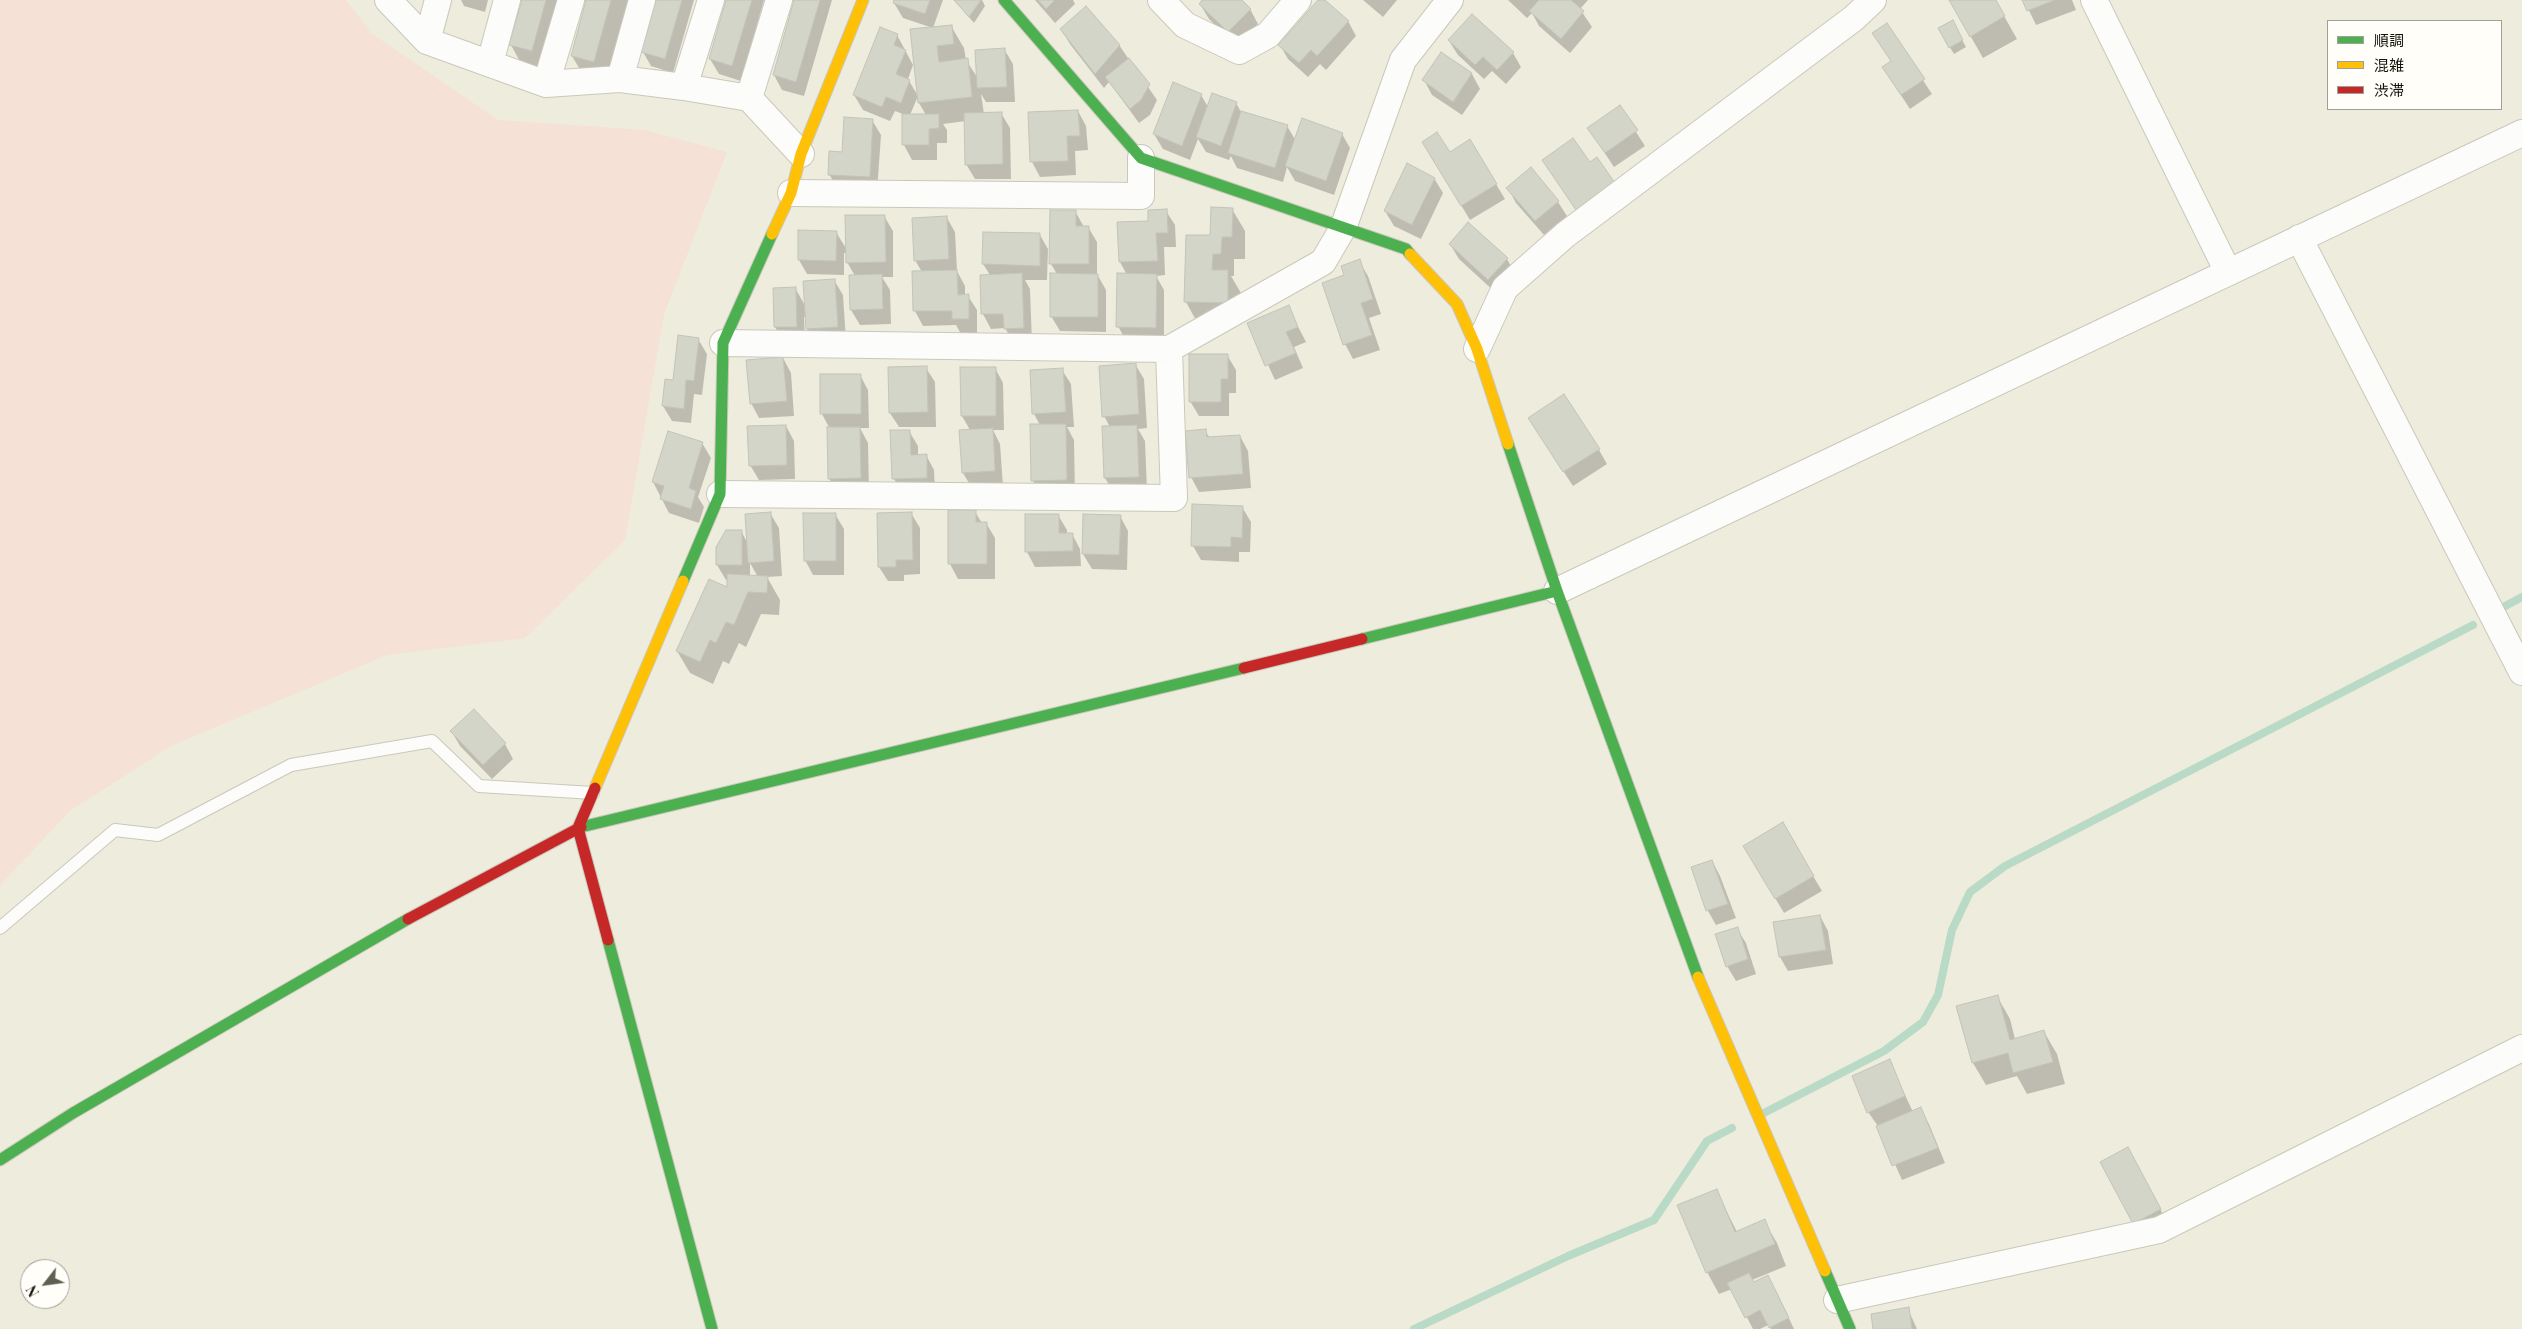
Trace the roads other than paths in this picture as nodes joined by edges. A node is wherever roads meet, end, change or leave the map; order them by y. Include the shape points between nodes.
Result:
1 (388, 0) edge
2 (438, 0) edge
3 (507, 0) edge
4 (571, 0) edge
5 (642, 0) edge
6 (711, 0) edge
7 (779, 0) edge
8 (863, 0) edge
9 (1004, 0) edge
10 (1161, 0) edge
11 (1298, 0) edge
12 (1450, 0) edge
13 (1873, 0) edge
14 (2094, 0) edge
15 (427, 41) junction
16 (490, 63) junction
17 (620, 79) junction
18 (546, 84) junction
19 (684, 87) junction
20 (749, 98) junction
21 (2522, 133) edge
22 (801, 154) junction
23 (1141, 158) junction
24 (791, 193) junction
25 (1343, 228) junction
26 (2299, 238) junction
27 (2228, 272) junction
28 (723, 343) junction
29 (1169, 349) junction
30 (1477, 349) junction
31 (720, 494) junction
32 (1557, 591) junction
33 (2522, 672) edge
34 (592, 793) junction
35 (578, 828) junction
36 (0, 928) edge
37 (2522, 1048) edge
38 (0, 1160) edge
39 (1838, 1300) junction
40 (712, 1329) edge
41 (1850, 1329) edge

1 - 15 street
2 - 15 street
3 - 16 street
4 - 18 street
5 - 17 street
6 - 19 street
7 - 20 street
8 - 22 street
9 - 23 street
10 - 11 street via 1184,25 1239,51 1268,35
12 - 25 street via 1403,60
13 - 30 street via 1854,18 1557,242 1505,288
14 - 27 street
15 - 16 street
16 - 18 street
17 - 18 street
17 - 19 street
19 - 20 street
20 - 22 street
21 - 26 street
22 - 24 street
23 - 24 street via 1141,196
23 - 25 street
24 - 28 street
25 - 29 street via 1323,262
25 - 30 street via 1406,249 1457,304
26 - 27 street
26 - 33 street
27 - 32 street
28 - 29 street
28 - 31 street
29 - 31 street via 1174,498
30 - 32 street
31 - 34 street
32 - 35 street
32 - 39 street via 1693,965
34 - 35 street
34 - 36 lane via 478,786 432,740 291,764 158,835 115,830
35 - 38 street via 395,927 81,1108
35 - 40 street
37 - 39 street via 2158,1230
39 - 41 street

